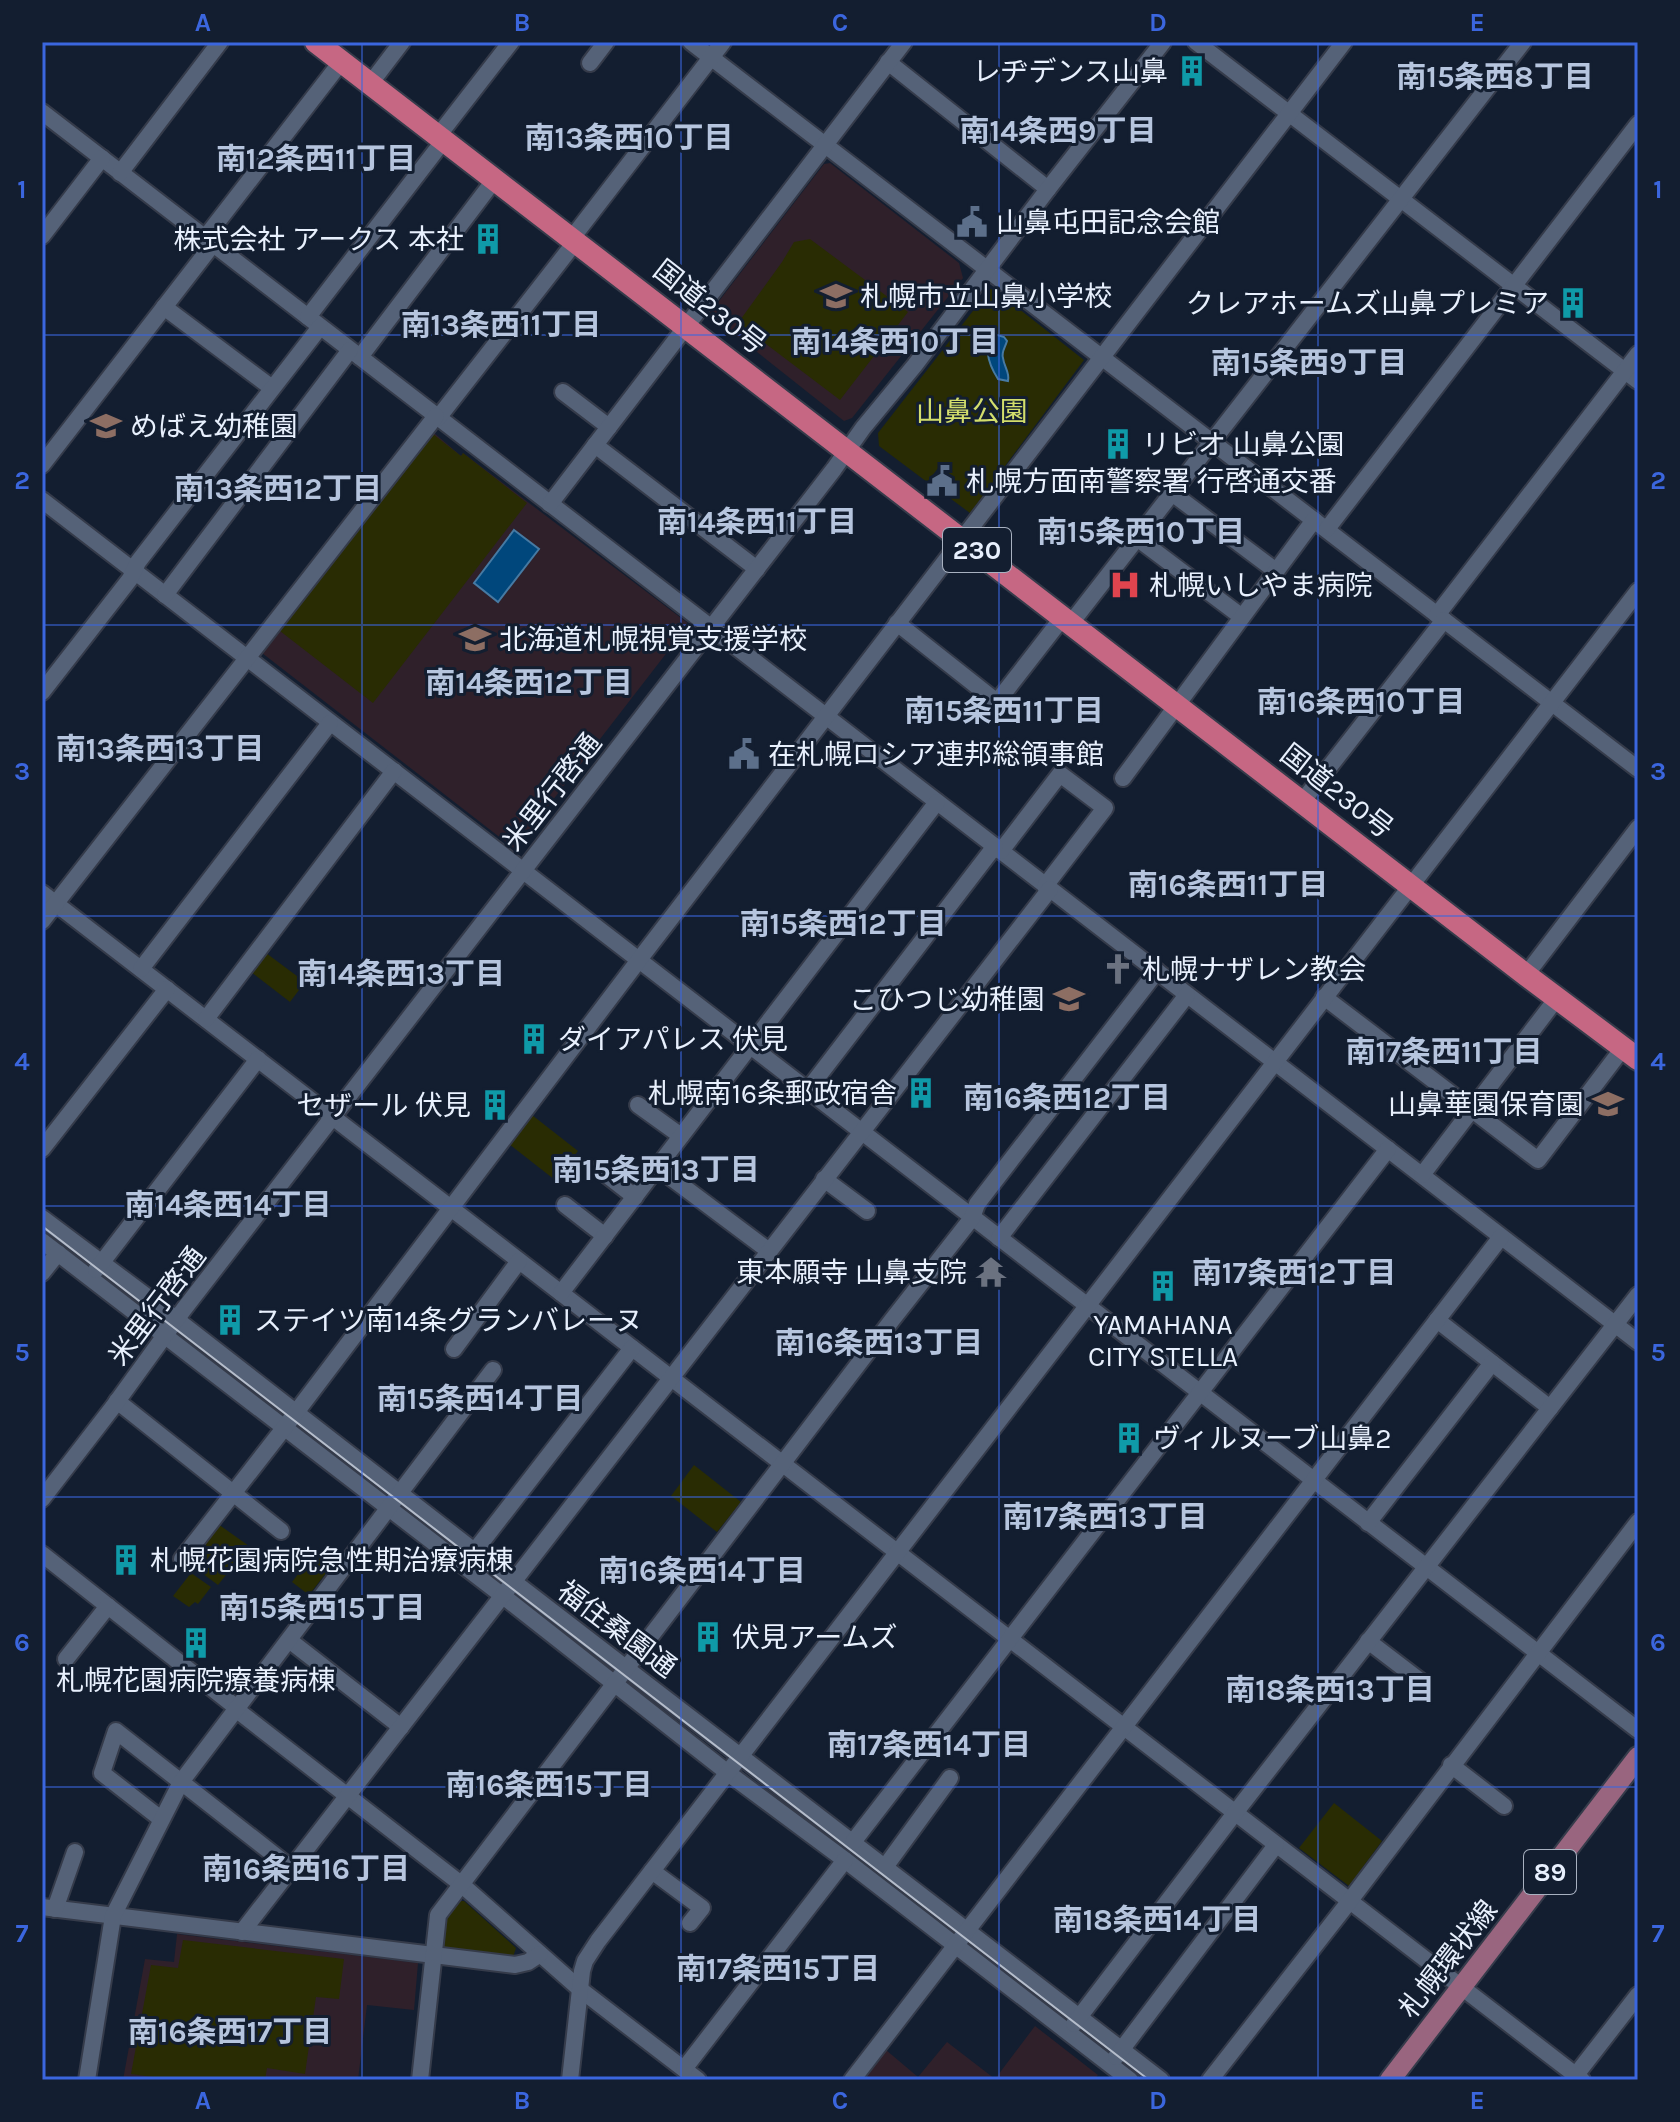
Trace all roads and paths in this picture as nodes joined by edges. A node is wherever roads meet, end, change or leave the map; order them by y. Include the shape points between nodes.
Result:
1 (220, 42) edge
2 (316, 42) edge
3 (402, 42) edge
4 (511, 42) edge
5 (606, 42) edge
6 (691, 42) edge
7 (723, 42) edge
8 (904, 42) edge
9 (1163, 42) edge
10 (1196, 42) edge
11 (1344, 42) edge
12 (1523, 42) edge
13 (711, 57) junction
14 (341, 62) junction
15 (888, 62) junction
16 (590, 63) dead end
17 (370, 84) junction
18 (42, 112) edge
19 (1290, 114) junction
20 (1638, 124) edge
21 (441, 138) junction
22 (825, 144) junction
23 (102, 158) junction
24 (120, 173) junction
25 (495, 179) junction
26 (1048, 189) junction
27 (1401, 199) junction
28 (42, 236) edge
29 (574, 240) junction
30 (209, 241) junction
31 (988, 269) junction
32 (1514, 285) junction
33 (164, 307) junction
34 (314, 322) junction
35 (686, 326) junction
36 (355, 353) junction
37 (1638, 354) edge
38 (1102, 357) junction
39 (1632, 376) edge
40 (272, 388) junction
41 (563, 392) dead end
42 (437, 417) junction
43 (609, 427) junction
44 (1212, 441) junction
45 (595, 445) junction
46 (847, 451) junction
47 (42, 465) edge
48 (1172, 493) junction
49 (42, 500) edge
50 (550, 504) junction
51 (1320, 524) junction
52 (962, 538) junction
53 (1137, 538) junction
54 (757, 569) junction
55 (134, 571) junction
56 (1276, 571) junction
57 (1638, 591) edge
58 (165, 595) junction
59 (1242, 617) junction
60 (1441, 617) junction
61 (1067, 620) junction
62 (897, 623) junction
63 (711, 627) junction
64 (247, 659) junction
65 (42, 692) edge
66 (1552, 703) junction
67 (1177, 705) junction
68 (827, 716) junction
69 (330, 723) junction
70 (1638, 769) edge
71 (394, 771) junction
72 (1123, 778) dead end
73 (937, 802) junction
74 (1302, 802) junction
75 (1638, 828) edge
76 (998, 848) junction
77 (524, 871) junction
78 (1411, 885) junction
79 (1048, 887) junction
80 (42, 893) edge
81 (56, 904) junction
82 (42, 921) edge
83 (639, 960) junction
84 (141, 969) junction
85 (1157, 971) junction
86 (1526, 975) junction
87 (167, 989) junction
88 (1187, 995) junction
89 (1324, 997) junction
90 (1557, 998) junction
91 (206, 1019) junction
92 (750, 1045) junction
93 (1631, 1053) edge
94 (258, 1059) junction
95 (1274, 1062) junction
96 (807, 1091) junction
97 (638, 1105) dead end
98 (1472, 1110) junction
99 (334, 1118) junction
100 (861, 1131) junction
101 (681, 1136) junction
102 (42, 1149) edge
103 (1388, 1149) junction
104 (657, 1167) junction
105 (599, 1169) dead end
106 (1422, 1175) junction
107 (824, 1179) junction
108 (635, 1197) junction
109 (565, 1205) dead end
110 (451, 1209) junction
111 (867, 1211) dead end
112 (42, 1218) edge
113 (972, 1218) junction
114 (605, 1236) junction
115 (1501, 1237) junction
116 (999, 1238) junction
117 (42, 1241) edge
118 (769, 1251) junction
119 (58, 1253) junction
120 (519, 1261) junction
121 (101, 1263) junction
122 (42, 1273) edge
123 (90, 1278) junction
124 (561, 1293) junction
125 (1638, 1295) edge
126 (1086, 1306) junction
127 (1437, 1320) junction
128 (177, 1321) junction
129 (1615, 1324) junction
130 (165, 1337) junction
131 (1638, 1342) edge
132 (632, 1348) junction
133 (454, 1349) dead end
134 (1492, 1363) junction
135 (493, 1370) dead end
136 (672, 1379) junction
137 (1200, 1393) junction
138 (117, 1401) junction
139 (1550, 1408) junction
140 (295, 1413) junction
141 (284, 1428) junction
142 (782, 1464) junction
143 (1314, 1481) junction
144 (233, 1493) junction
145 (401, 1494) junction
146 (42, 1499) edge
147 (390, 1509) junction
148 (1638, 1522) edge
149 (1368, 1523) junction
150 (281, 1531) dead end
151 (474, 1552) junction
152 (898, 1553) junction
153 (42, 1554) edge
154 (182, 1559) dead end
155 (1426, 1567) junction
156 (514, 1582) junction
157 (503, 1596) junction
158 (108, 1606) junction
159 (1010, 1639) junction
160 (289, 1640) junction
161 (1368, 1641) junction
162 (1537, 1652) junction
163 (66, 1659) dead end
164 (627, 1669) junction
165 (1423, 1683) dead end
166 (615, 1684) junction
167 (237, 1708) junction
168 (1123, 1726) junction
169 (401, 1727) junction
170 (1638, 1730) edge
171 (740, 1756) junction
172 (1638, 1757) edge
173 (1451, 1765) junction
174 (728, 1773) junction
175 (950, 1778) dead end
176 (181, 1782) junction
177 (348, 1796) junction
178 (1504, 1806) dead end
179 (1235, 1813) junction
180 (161, 1819) junction
181 (853, 1842) junction
182 (1276, 1845) junction
183 (75, 1852) dead end
184 (845, 1860) junction
185 (885, 1867) junction
186 (291, 1868) junction
187 (652, 1871) junction
188 (461, 1884) junction
189 (1349, 1900) junction
190 (48, 1908) edge
191 (113, 1916) junction
192 (690, 1923) dead end
193 (967, 1930) junction
194 (242, 1932) junction
195 (956, 1945) junction
196 (540, 1954) junction
197 (434, 1955) junction
198 (1461, 1987) junction
199 (581, 1990) junction
200 (1638, 1995) edge
201 (1080, 2018) junction
202 (1069, 2032) junction
203 (1121, 2050) junction
204 (1110, 2065) junction
205 (684, 2069) junction
206 (1576, 2078) edge
207 (87, 2080) edge
208 (420, 2080) edge
209 (570, 2080) edge
210 (698, 2080) edge
211 (852, 2080) edge
212 (1130, 2080) edge
213 (1161, 2080) edge
214 (1210, 2080) edge
215 (1390, 2080) edge

1 - 24 street
2 - 14 highway, 国道230号 / 230
3 - 17 street
4 - 21 street
5 - 16 street
6 - 13 street
7 - 13 street
8 - 15 street
9 - 26 street, 米里行啓通
10 - 19 street
11 - 19 street
12 - 27 street
13 - 22 street
13 - 29 street
14 - 17 highway, 国道230号 / 230
14 - 30 street
15 - 22 street
15 - 26 street
17 - 21 highway, 国道230号 / 230
18 - 23 street
19 - 27 street
19 - 38 street
20 - 32 street
21 - 25 highway, 国道230号 / 230
21 - 34 street
22 - 31 street
22 - 35 street
23 - 24 street
23 - 28 street
24 - 30 street
25 - 29 highway, 国道230号 / 230
25 - 36 street
26 - 31 street, 米里行啓通
27 - 32 street
27 - 44 street
29 - 35 highway, 国道230号 / 230
29 - 42 street
30 - 33 street
30 - 34 street
31 - 38 street
31 - 46 street, 米里行啓通
32 - 39 street
32 - 51 street
33 - 40 street
33 - 47 street
34 - 36 street
34 - 40 street
35 - 43 street
35 - 46 highway, 国道230号 / 230
36 - 42 street
36 - 58 street
37 - 39 street
38 - 44 street
38 - 52 street
39 - 60 street
40 - 55 street
41 - 43 street
42 - 50 street
42 - 64 street
43 - 45 street
44 - 48 street
44 - 51 street
45 - 50 street
45 - 54 street
46 - 52 highway, 国道230号 / 230
46 - 54 street, 米里行啓通
48 - 53 street
48 - 56 street
49 - 55 street
50 - 63 street
51 - 56 street
51 - 60 street
52 - 61 highway, 国道230号 / 230
52 - 62 street
53 - 59 street
53 - 61 street
54 - 63 street, 米里行啓通
55 - 58 street
55 - 65 street
56 - 59 street
57 - 66 street
58 - 64 street
59 - 67 street
60 - 66 street
60 - 74 street
61 - 62 street via 997,702
61 - 67 highway, 国道230号 / 230
62 - 68 street
63 - 68 street
63 - 77 street, 米里行啓通
64 - 69 street
64 - 81 street
66 - 70 street
66 - 78 street
67 - 72 street
67 - 74 highway, 国道230号 / 230
68 - 73 street
68 - 83 street
69 - 71 street
69 - 84 street
71 - 77 street
71 - 91 street
73 - 76 street
73 - 92 street
74 - 78 highway, 国道230号 / 230
75 - 86 street
76 - 79 street
76 - 79 street via 1060,774 1105,808
76 - 96 street
77 - 83 street
77 - 99 street, 米里行啓通
78 - 86 highway, 国道230号 / 230
78 - 89 street
79 - 85 street
79 - 100 street
80 - 81 street
81 - 82 street
81 - 84 street
83 - 92 street
83 - 110 street
84 - 87 street
85 - 88 street
85 - 113 street via 977,1204
86 - 90 highway, 国道230号 / 230
87 - 91 street
87 - 102 street
88 - 95 street
88 - 116 street
89 - 95 street
89 - 98 street
90 - 93 highway, 国道230号 / 230
90 - 98 street
91 - 94 street
92 - 96 street
92 - 101 street
93 - 98 street via 1538,1160
94 - 99 street
94 - 121 street
95 - 103 street
95 - 126 street
96 - 100 street
97 - 101 street
98 - 106 street
99 - 110 street
99 - 128 street, 米里行啓通
100 - 107 street
100 - 113 street
101 - 104 street
103 - 106 street
103 - 137 street
104 - 108 street
104 - 118 street
105 - 108 street
106 - 115 street
107 - 111 street
107 - 118 street
108 - 114 street
109 - 114 street
110 - 120 street
110 - 140 street
112 - 121 street, 福住桑園通
113 - 116 street
113 - 142 street
114 - 124 street
115 - 127 street
115 - 129 street
116 - 126 street
117 - 119 street, 福住桑園通
118 - 136 street
119 - 122 street
119 - 123 street, 福住桑園通
120 - 124 street
120 - 133 street
121 - 123 street
121 - 128 street, 福住桑園通
123 - 130 street, 福住桑園通
124 - 132 street
125 - 129 street
126 - 137 street
126 - 152 street
127 - 134 street
127 - 143 street
128 - 130 street, 米里行啓通
128 - 140 street, 福住桑園通
129 - 131 street
129 - 139 street
130 - 138 street, 米里行啓通
130 - 141 street, 福住桑園通
132 - 136 street
132 - 151 street
134 - 139 street
134 - 149 street
135 - 145 street
136 - 142 street
136 - 156 street
137 - 143 street
137 - 159 street
138 - 144 street
138 - 146 street, 米里行啓通
139 - 155 street
140 - 141 street
140 - 145 street, 福住桑園通
141 - 144 street
141 - 147 street, 福住桑園通
142 - 152 street
142 - 164 street
143 - 149 street
143 - 168 street
144 - 150 street
144 - 154 street
145 - 147 street
145 - 151 street, 福住桑園通
147 - 157 street, 福住桑園通
147 - 160 street
148 - 162 street
149 - 155 street
151 - 156 street, 福住桑園通
152 - 159 street
152 - 171 street
153 - 158 street
155 - 161 street
155 - 162 street
156 - 157 street
156 - 164 street, 福住桑園通
157 - 166 street, 福住桑園通
157 - 169 street
158 - 163 street
158 - 167 street
159 - 168 street
159 - 181 street
160 - 167 street
160 - 169 street
161 - 165 street
161 - 179 street
162 - 170 street
162 - 173 street
164 - 166 street
164 - 171 street, 福住桑園通
166 - 174 street, 福住桑園通
166 - 188 street
167 - 176 street
167 - 177 street
168 - 179 street
168 - 193 street
169 - 177 street
171 - 174 street
171 - 181 street, 福住桑園通
172 - 198 main road, 札幌環状線 / 89
173 - 178 street
173 - 189 street
174 - 184 street, 福住桑園通
174 - 187 street
175 - 185 street
176 - 180 street
176 - 180 street via 116,1731 102,1773
176 - 186 street
177 - 186 street
177 - 188 street
179 - 182 street
179 - 201 street
180 - 191 street
181 - 185 street, 福住桑園通
182 - 189 street
182 - 203 street
183 - 190 street
184 - 195 street, 福住桑園通
184 - 205 street
185 - 193 street, 福住桑園通
186 - 194 street
187 - 192 street via 702,1908
187 - 199 street via 590,1952
188 - 196 street
188 - 197 street via 438,1915
189 - 198 street
189 - 214 street
190 - 191 street
191 - 194 street
191 - 207 street
193 - 195 street
193 - 201 street, 福住桑園通
194 - 197 street
195 - 202 street, 福住桑園通
195 - 211 street
196 - 197 street via 515,1965
196 - 199 street
197 - 208 street
198 - 206 street
198 - 215 main road, 札幌環状線 / 89
199 - 205 street
199 - 209 street
200 - 206 street
201 - 202 street
201 - 203 street, 福住桑園通
202 - 204 street, 福住桑園通
203 - 204 street
203 - 213 street, 福住桑園通
204 - 212 street, 福住桑園通
205 - 210 street

